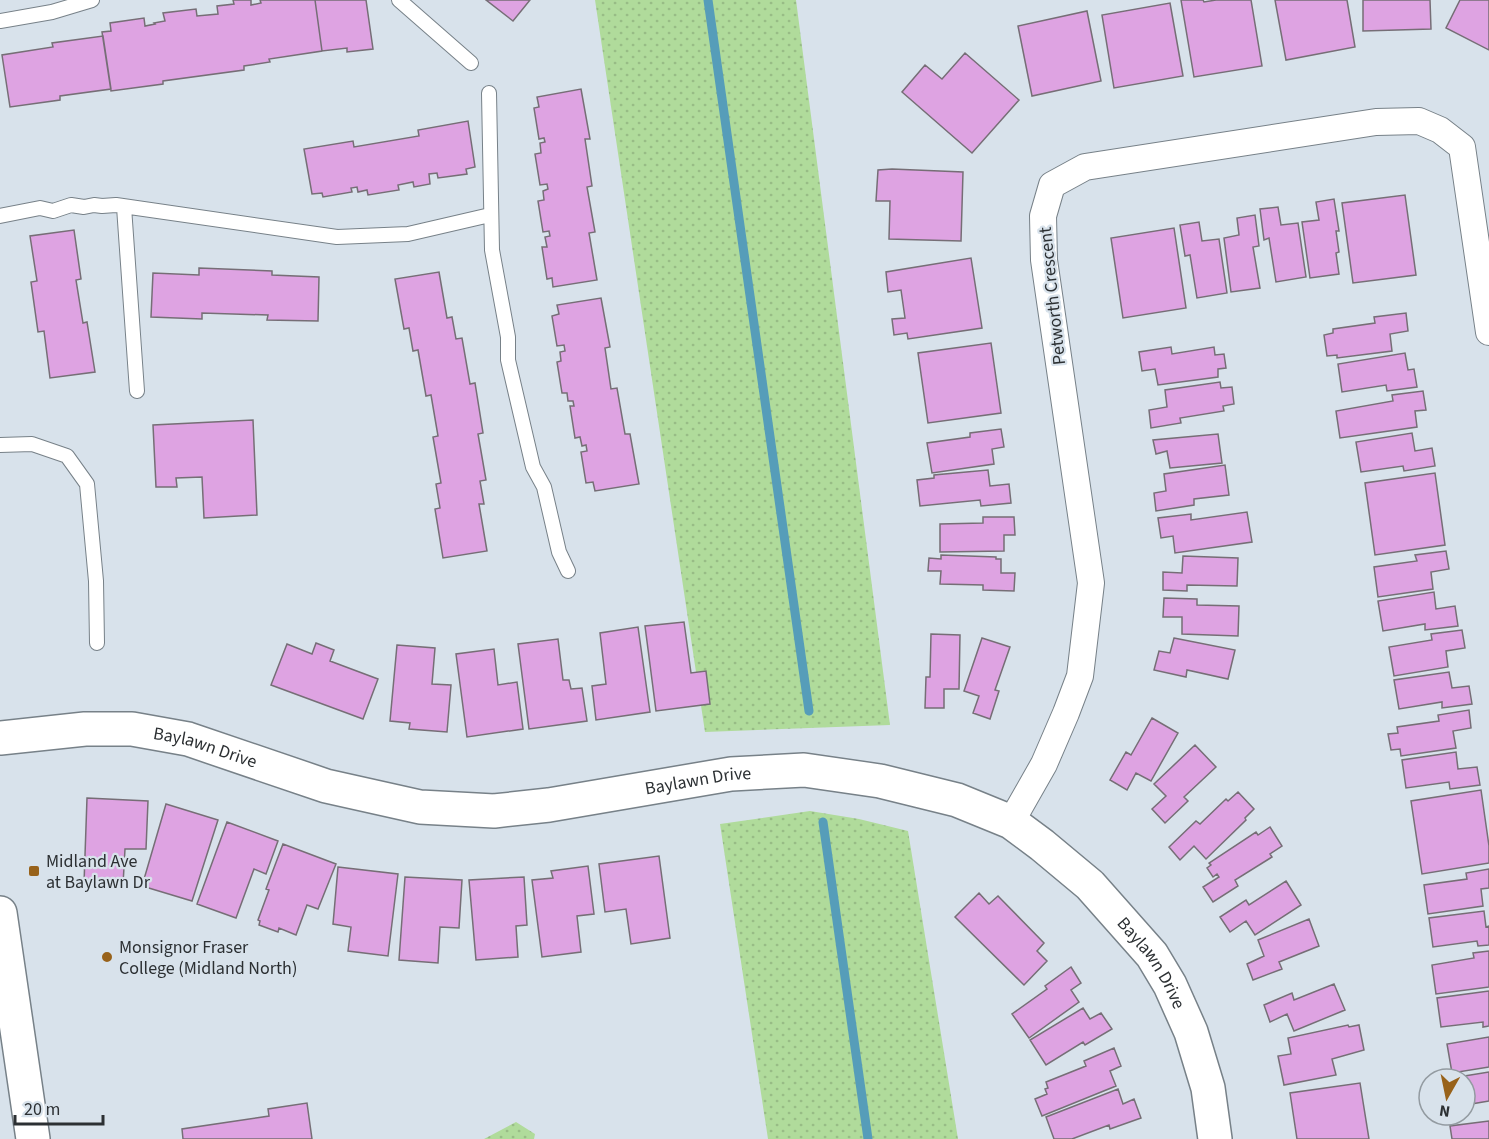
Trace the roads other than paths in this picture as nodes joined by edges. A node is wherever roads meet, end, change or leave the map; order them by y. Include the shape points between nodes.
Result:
1 (92, 0) edge
2 (399, 0) edge
3 (0, 21) edge
4 (471, 63) dead end
5 (489, 93) dead end
6 (124, 207) junction
7 (490, 215) junction
8 (0, 216) edge
9 (1489, 332) edge
10 (136, 391) dead end
11 (0, 445) edge
12 (568, 571) dead end
13 (97, 644) dead end
14 (0, 738) edge
15 (1011, 822) junction
16 (0, 913) edge
17 (33, 1139) edge
18 (1215, 1139) edge

1 - 3 lane
2 - 4 lane
5 - 7 lane
6 - 7 lane via 337,237 408,234
6 - 8 lane via 71,205 53,211 40,208
6 - 10 lane
7 - 12 lane via 508,360 533,467 544,487 559,552
9 - 15 street, Petworth Crescent via 1462,147 1440,130 1419,121 1376,122 1085,167 1052,185 1043,216 1044,260 1091,583 1080,676 1044,764
11 - 13 lane via 32,444 67,456 87,484
14 - 15 street, Baylawn Drive via 85,729 132,729 189,739 281,772 365,796 420,807 494,811 731,774 804,770 921,790
15 - 18 street, Baylawn Drive via 1090,885 1152,956 1191,1032 1208,1088
16 - 17 street

